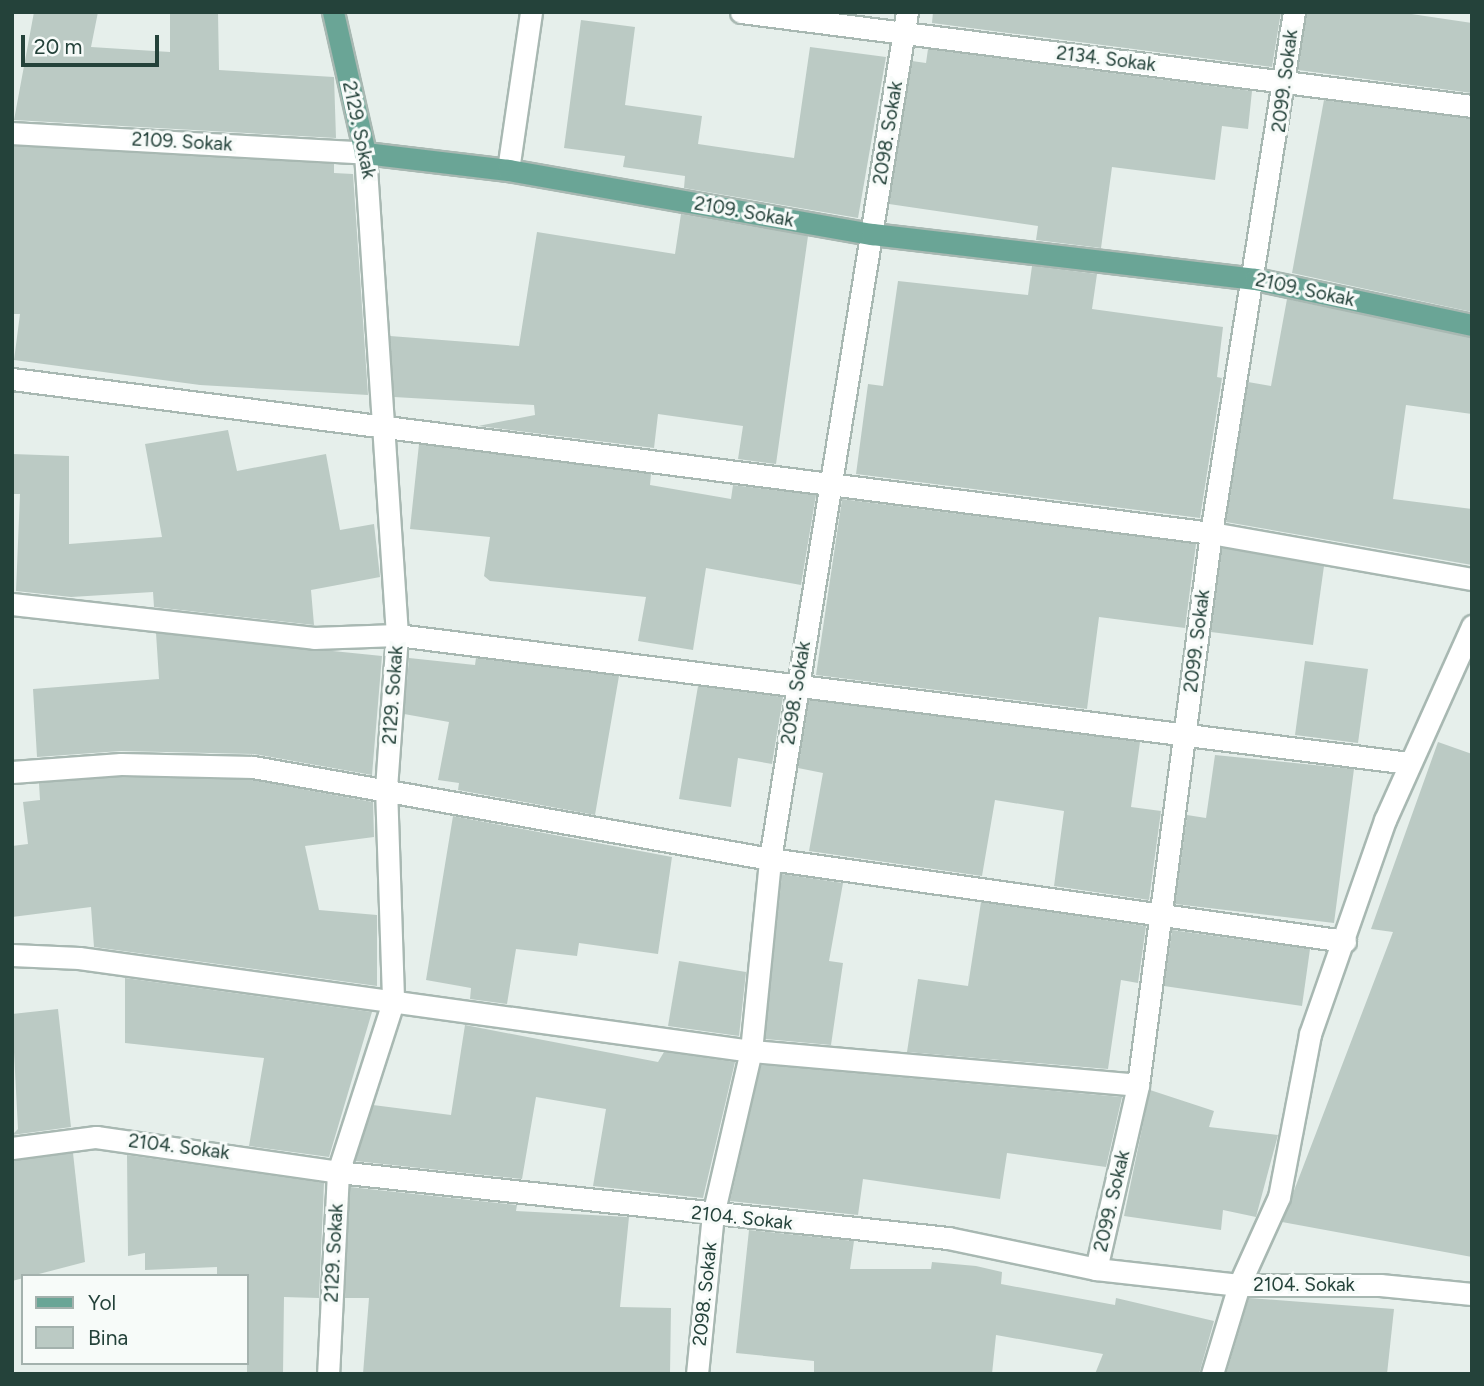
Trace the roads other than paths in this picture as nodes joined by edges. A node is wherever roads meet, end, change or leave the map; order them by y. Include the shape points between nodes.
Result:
1 (334, 12) edge
2 (531, 12) edge
3 (741, 12) edge
4 (907, 12) edge
5 (1294, 12) edge
6 (904, 35) junction
7 (1287, 80) junction
8 (1472, 106) edge
9 (12, 133) edge
10 (365, 153) junction
11 (508, 170) junction
12 (872, 234) junction
13 (1255, 279) junction
14 (1472, 325) edge
15 (12, 379) edge
16 (383, 426) junction
17 (828, 482) junction
18 (1211, 533) junction
19 (1472, 579) edge
20 (12, 604) edge
21 (1472, 626) edge
22 (397, 635) junction
23 (796, 687) junction
24 (1186, 733) junction
25 (1409, 763) junction
26 (12, 772) edge
27 (386, 787) junction
28 (769, 859) junction
29 (1158, 913) junction
30 (1345, 942) junction
31 (12, 955) edge
32 (393, 1002) junction
33 (751, 1051) junction
34 (1138, 1085) junction
35 (12, 1148) edge
36 (338, 1172) junction
37 (713, 1215) junction
38 (1097, 1269) junction
39 (1239, 1284) junction
40 (1472, 1294) edge
41 (328, 1374) edge
42 (697, 1374) edge
43 (1212, 1374) edge

1 - 10 main road, 2129. Sokak
2 - 11 street
3 - 6 street, 2134. Sokak
4 - 6 street, 2098. Sokak
5 - 7 street, 2099. Sokak
6 - 7 street, 2134. Sokak
6 - 12 street, 2098. Sokak
7 - 8 street, 2134. Sokak
7 - 13 street, 2099. Sokak
9 - 10 street, 2109. Sokak
10 - 11 main road, 2109. Sokak
10 - 16 street, 2129. Sokak
11 - 12 main road, 2109. Sokak
12 - 13 main road, 2109. Sokak
12 - 17 street, 2098. Sokak
13 - 14 main road, 2109. Sokak
13 - 18 street, 2099. Sokak
15 - 16 street
16 - 17 street
16 - 22 street, 2129. Sokak
17 - 18 street
17 - 23 street, 2098. Sokak
18 - 19 street
18 - 24 street, 2099. Sokak
20 - 22 street via 314,638
21 - 25 street
22 - 23 street
22 - 27 street, 2129. Sokak
23 - 24 street
23 - 28 street, 2098. Sokak
24 - 25 street
24 - 29 street, 2099. Sokak
25 - 30 street
26 - 27 street via 121,764 253,767
27 - 28 street
27 - 32 street, 2129. Sokak
28 - 29 street
28 - 33 street, 2098. Sokak
29 - 30 street
29 - 34 street, 2099. Sokak
30 - 39 street via 1310,1034 1279,1197
31 - 32 street via 79,958
32 - 33 street
32 - 36 street, 2129. Sokak
33 - 34 street
33 - 37 street, 2098. Sokak
34 - 38 street, 2099. Sokak
35 - 36 street, 2104. Sokak via 96,1137
36 - 37 street, 2104. Sokak
36 - 41 street, 2129. Sokak
37 - 38 street, 2104. Sokak via 947,1238
37 - 42 street, 2098. Sokak
38 - 39 street, 2104. Sokak
39 - 40 street, 2104. Sokak via 1380,1285
39 - 43 street

